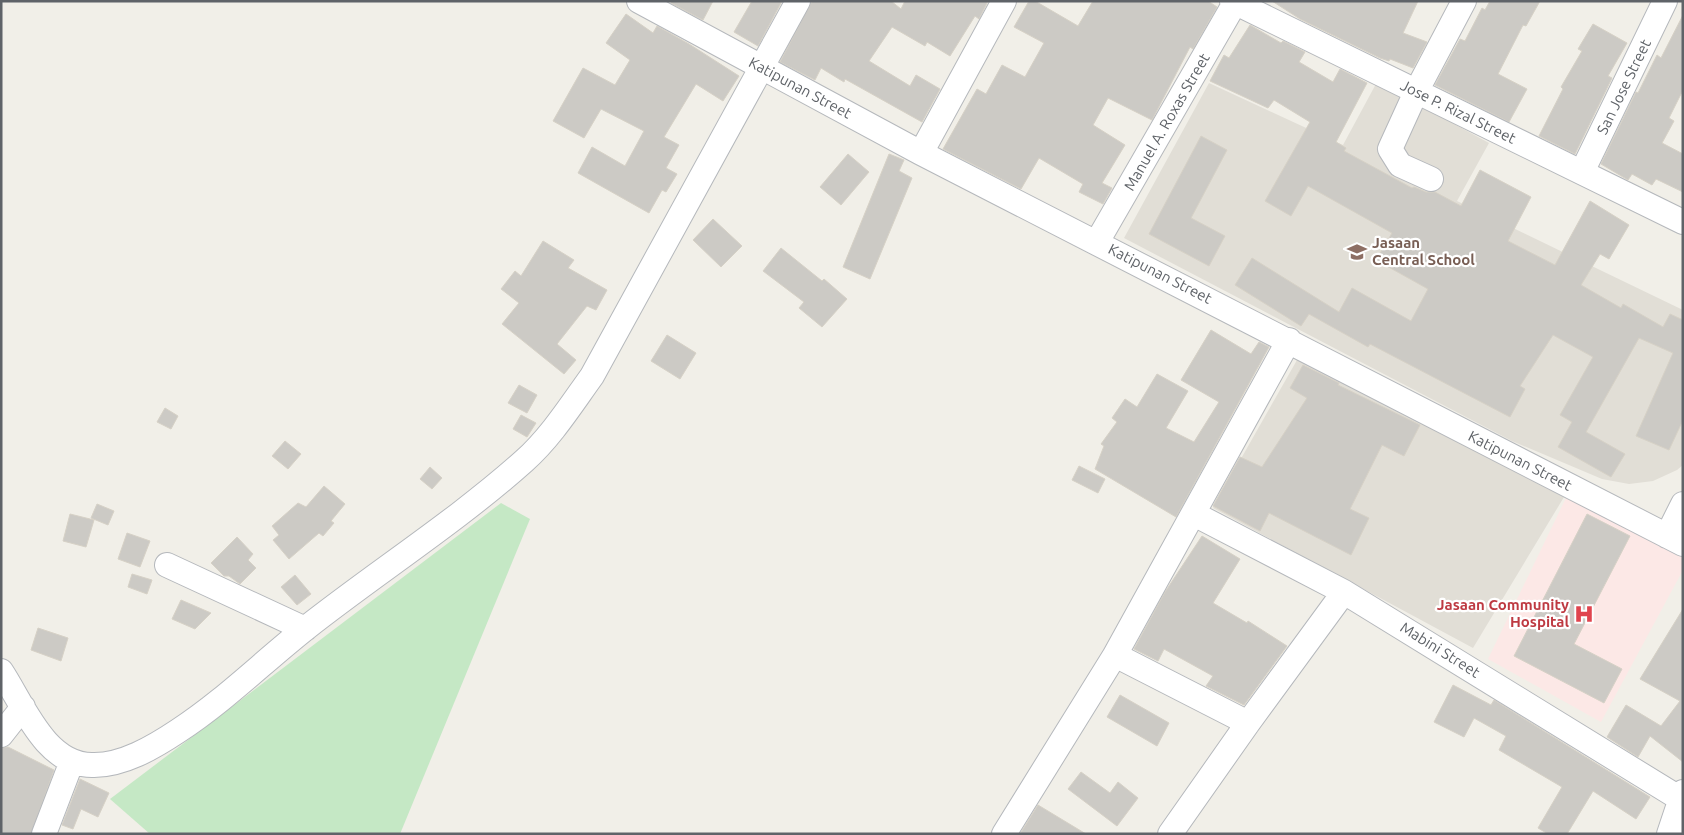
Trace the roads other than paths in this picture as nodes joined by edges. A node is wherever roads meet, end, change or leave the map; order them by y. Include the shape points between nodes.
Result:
1 (639, 1) edge
2 (798, 1) edge
3 (1004, 1) edge
4 (1464, 1) edge
5 (1665, 1) edge
6 (1234, 2) edge
7 (762, 68) junction
8 (1416, 92) junction
9 (922, 153) junction
10 (1582, 172) junction
11 (1431, 179) dead end
12 (1683, 222) edge
13 (1097, 242) junction
14 (1289, 340) junction
15 (1683, 504) edge
16 (1194, 514) junction
17 (1675, 540) edge
18 (167, 565) dead end
19 (1344, 592) junction
20 (305, 629) junction
21 (1115, 655) junction
22 (1, 671) edge
23 (23, 707) junction
24 (1248, 723) junction
25 (1, 735) edge
26 (72, 761) junction
27 (1681, 795) edge
28 (44, 834) edge
29 (1004, 834) edge
30 (1170, 834) edge
31 (1669, 834) edge

1 - 7 street, Katipunan Street
2 - 7 street
3 - 9 street
4 - 8 street
5 - 10 street, San Jose Street
6 - 8 street, Jose P. Rizal Street
6 - 13 street, Manuel A. Roxas Street
7 - 9 street, Katipunan Street
7 - 20 street via 592,376 542,443 498,483
8 - 10 street, Jose P. Rizal Street
8 - 11 street via 1390,149 1400,165
9 - 13 street, Katipunan Street
10 - 12 street, Jose P. Rizal Street
13 - 14 street, Katipunan Street
14 - 16 street
14 - 17 street, Katipunan Street
15 - 17 street
16 - 19 street, Mabini Street
16 - 21 street
18 - 20 street
19 - 24 street
19 - 27 street, Mabini Street
20 - 26 street via 178,731 147,749 109,764 90,765
21 - 24 street
21 - 29 street
22 - 23 street
23 - 25 street
23 - 26 street via 52,749
24 - 30 street
26 - 28 street
27 - 31 street

